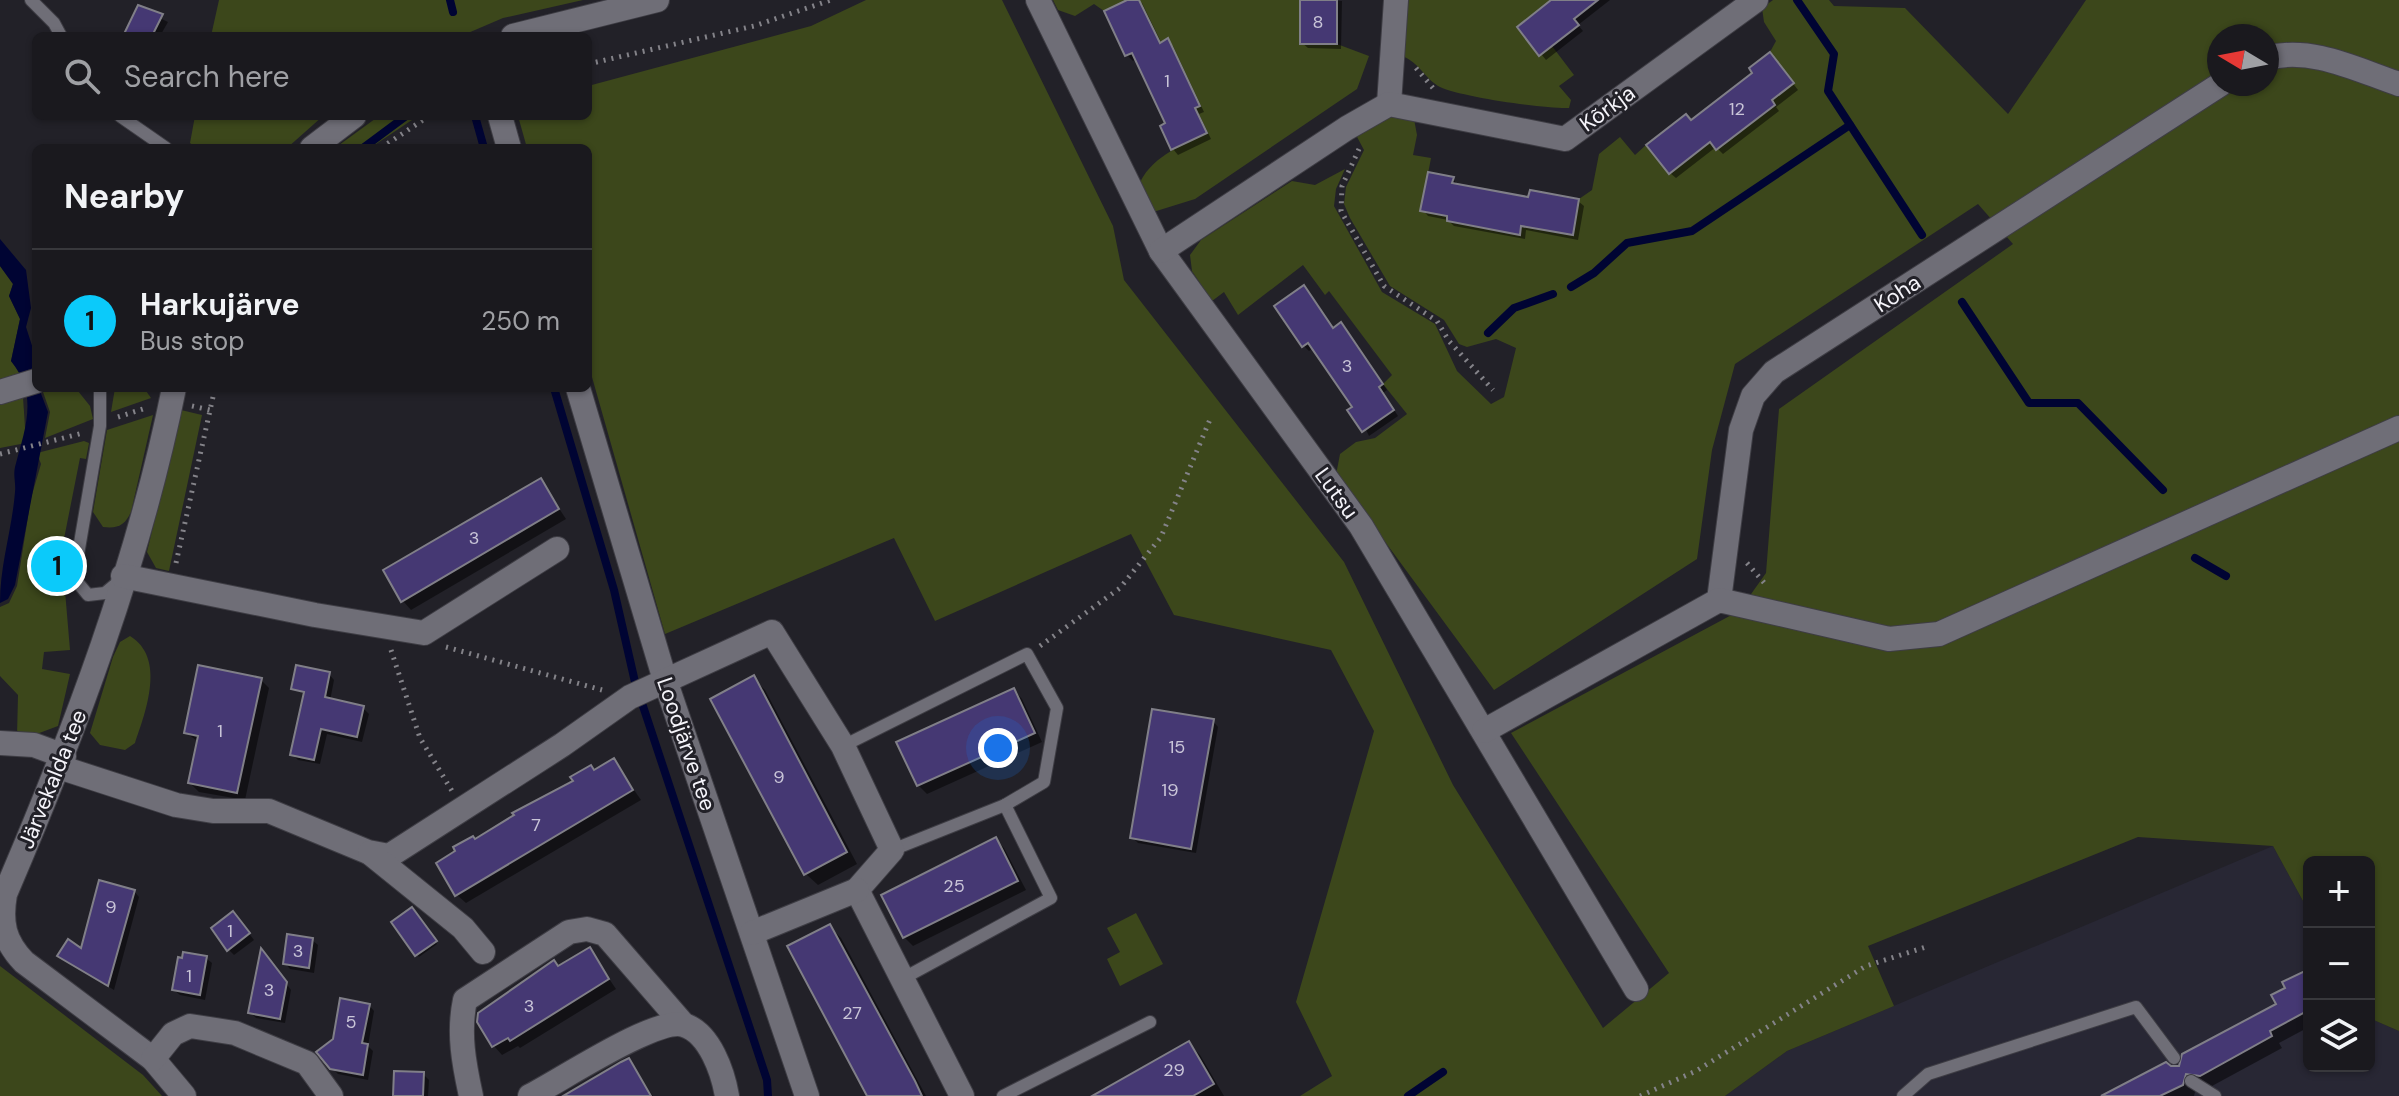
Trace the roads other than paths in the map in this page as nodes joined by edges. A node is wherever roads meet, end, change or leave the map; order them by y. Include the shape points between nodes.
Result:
1 (31, 0) edge
2 (657, 0) edge
3 (1038, 0) edge
4 (1396, 0) edge
5 (1756, 0) edge
6 (59, 32) edge
7 (529, 32) edge
8 (2279, 57) edge
9 (2399, 84) edge
10 (2207, 93) edge
11 (1389, 104) junction
12 (126, 120) edge
13 (349, 120) edge
14 (501, 120) edge
15 (160, 144) edge
16 (317, 144) edge
17 (508, 144) edge
18 (1161, 251) junction
19 (100, 392) edge
20 (173, 392) edge
21 (579, 392) edge
22 (2399, 428) edge
23 (557, 549) dead end
24 (123, 576) junction
25 (1719, 600) junction
26 (660, 683) junction
27 (1484, 731) junction
28 (2, 744) edge
29 (843, 746) junction
30 (62, 761) junction
31 (1005, 805) junction
32 (892, 850) junction
33 (368, 852) junction
34 (857, 890) junction
35 (0, 919) edge
36 (752, 933) junction
37 (483, 952) dead end
38 (902, 979) junction
39 (1636, 989) dead end
40 (1150, 1022) dead end
41 (683, 1024) junction
42 (2174, 1058) dead end
43 (153, 1059) junction
44 (2191, 1081) dead end
45 (184, 1096) edge
46 (331, 1096) edge
47 (471, 1096) edge
48 (530, 1096) edge
49 (727, 1096) edge
50 (807, 1096) edge
51 (962, 1096) edge
52 (1003, 1096) edge
53 (1903, 1096) edge
54 (2215, 1096) edge

1 - 6 lane
2 - 7 street
3 - 18 street, Lutsu
4 - 11 street
5 - 11 street, Kõrkja via 1565,139
8 - 9 street via 2301,54 2329,60
10 - 25 street, Koha via 1774,372 1753,396 1741,430
11 - 18 street
12 - 15 lane
13 - 16 street
14 - 17 street
18 - 27 street, Lutsu via 1361,526
19 - 24 lane via 100,426 74,578 81,590 96,596
20 - 24 street, Järvekalda tee
21 - 26 street, Loodjärve tee
22 - 25 street via 1939,634 1889,639
23 - 24 street via 424,633
24 - 30 street, Järvekalda tee
25 - 27 street
26 - 29 street via 772,632
26 - 33 street via 630,697 389,856
26 - 36 street, Loodjärve tee
27 - 39 street, Lutsu
28 - 30 street via 34,745
29 - 31 lane via 1027,654 1057,708 1044,782
29 - 32 street
30 - 33 street via 176,805 269,811
30 - 35 street, Järvekalda tee via 5,894
31 - 32 lane
31 - 38 lane via 1051,898
32 - 34 street
33 - 37 street via 463,928
34 - 36 street
34 - 38 street
35 - 43 street, Järvekalda tee via 8,945 24,962
36 - 50 street, Loodjärve tee
38 - 51 street
40 - 52 lane
41 - 47 street via 605,934 569,932 465,1000 463,1062
41 - 48 street via 656,1026
41 - 49 street via 697,1032 722,1071
42 - 53 lane via 2136,1007 1928,1074
43 - 45 street, Järvekalda tee
43 - 46 street via 173,1034 190,1026 235,1033 307,1063
44 - 54 lane

